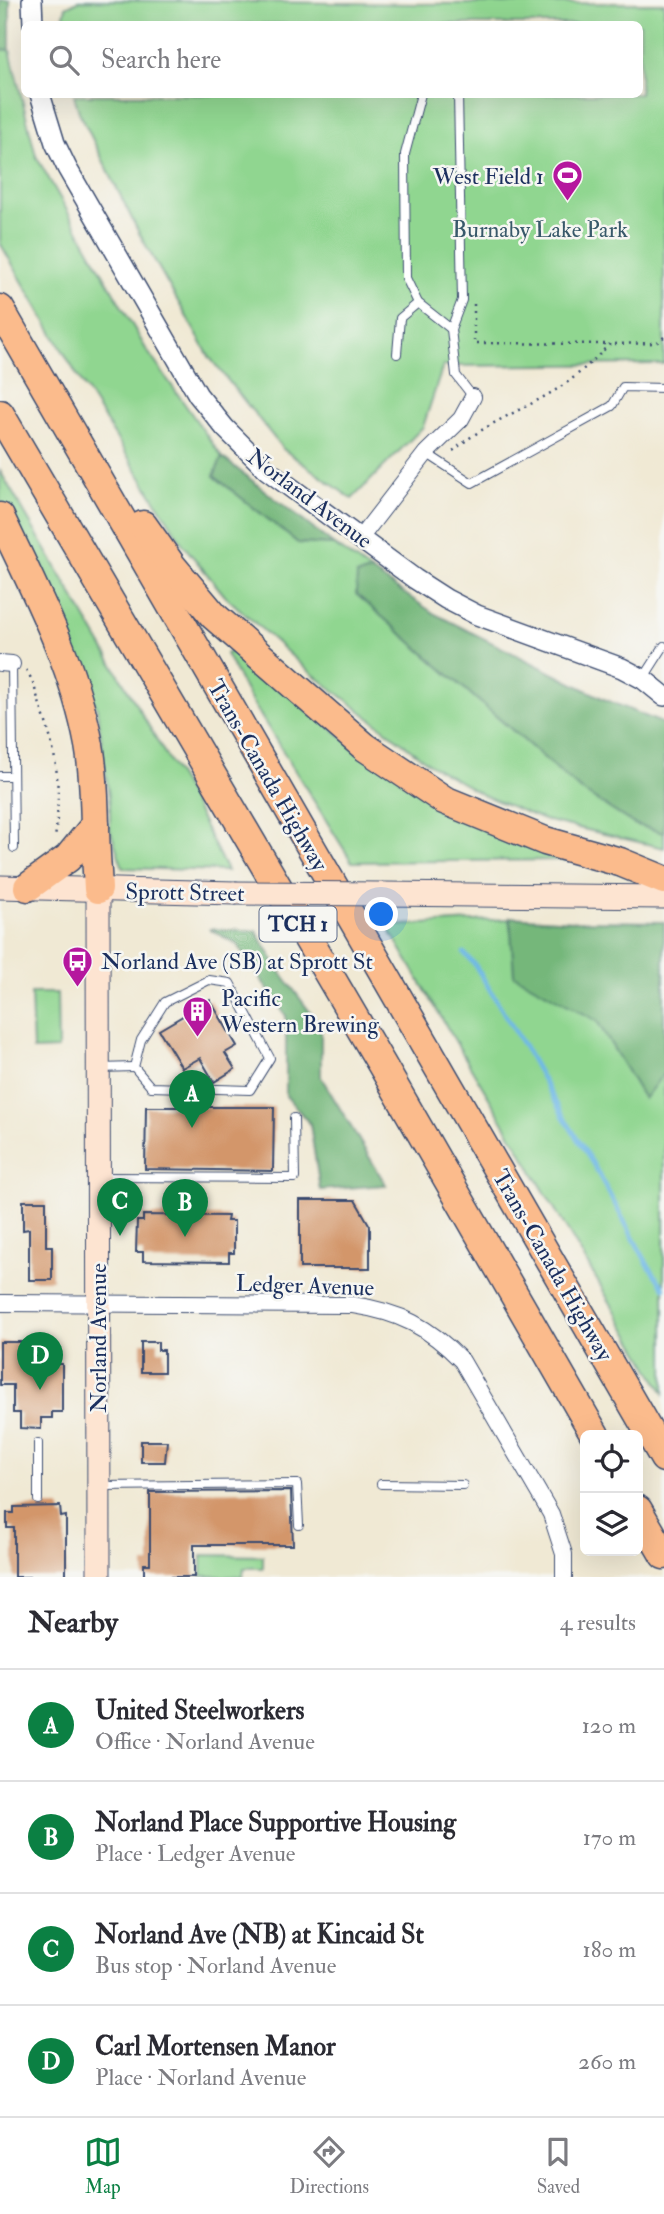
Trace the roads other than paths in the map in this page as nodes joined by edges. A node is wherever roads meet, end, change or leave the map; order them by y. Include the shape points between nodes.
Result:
1 (32, 0) edge
2 (33, 21) edge
3 (41, 98) edge
4 (420, 98) edge
5 (458, 98) edge
6 (418, 303) junction
7 (0, 309) edge
8 (451, 330) junction
9 (397, 354) dead end
10 (664, 388) edge
11 (473, 397) joint
12 (0, 414) edge
13 (433, 457) junction
14 (91, 463) junction
15 (0, 517) edge
16 (361, 537) junction
17 (664, 646) edge
18 (6, 664) edge
19 (643, 679) junction
20 (664, 696) edge
21 (0, 776) edge
22 (13, 776) junction
23 (95, 825) junction
24 (13, 848) dead end
25 (664, 880) edge
26 (0, 887) edge
27 (28, 887) junction
28 (98, 889) junction
29 (664, 897) edge
30 (134, 1067) junction
31 (97, 1069) junction
32 (294, 1118) dead end
33 (98, 1177) junction
34 (0, 1303) edge
35 (98, 1304) junction
36 (592, 1430) edge
37 (38, 1443) dead end
38 (664, 1458) edge
39 (381, 1484) dead end
40 (463, 1485) dead end
41 (98, 1486) junction
42 (38, 1500) dead end
43 (643, 1519) edge
44 (299, 1525) dead end
45 (664, 1555) edge
46 (99, 1577) edge
47 (565, 1577) edge

1 - 2 street
3 - 16 street, Norland Avenue via 67,168 198,395 267,470
4 - 6 lane via 405,154 406,278
5 - 8 lane via 462,300
6 - 8 lane
6 - 9 lane via 400,318
7 - 14 highway, Trans-Canada Highway / TCH 1
8 - 11 lane via 456,375
10 - 13 lane via 623,387 612,406 471,483
11 - 13 street
12 - 36 highway, TCH 1
13 - 16 street
14 - 25 highway via 214,616 365,747 444,800 545,841
14 - 38 highway, Trans-Canada Highway / TCH 1
15 - 23 highway via 69,668 90,747
16 - 19 street, Norland Avenue via 415,579 477,615 601,658
17 - 19 lane
18 - 22 lane
19 - 20 street, Norland Avenue
21 - 22 lane
22 - 24 lane
23 - 27 highway via 68,858
23 - 28 highway
26 - 27 main road, Sprott Street
27 - 28 main road, Sprott Street
28 - 29 main road, Sprott Street, bridge
28 - 31 main road, Norland Avenue
30 - 30 lane via 151,1087 250,1090 270,1058 230,984 209,980 165,1002 141,1040
30 - 31 lane
31 - 33 main road, Norland Avenue
32 - 33 lane via 295,1178
33 - 35 main road, Norland Avenue
34 - 35 street, Ledger Avenue
35 - 41 main road, Norland Avenue
35 - 47 street, Ledger Avenue via 353,1305 416,1323 462,1361 545,1502 559,1533
37 - 42 lane
39 - 40 lane
41 - 44 lane via 297,1484
41 - 46 main road, Norland Avenue
43 - 45 highway

